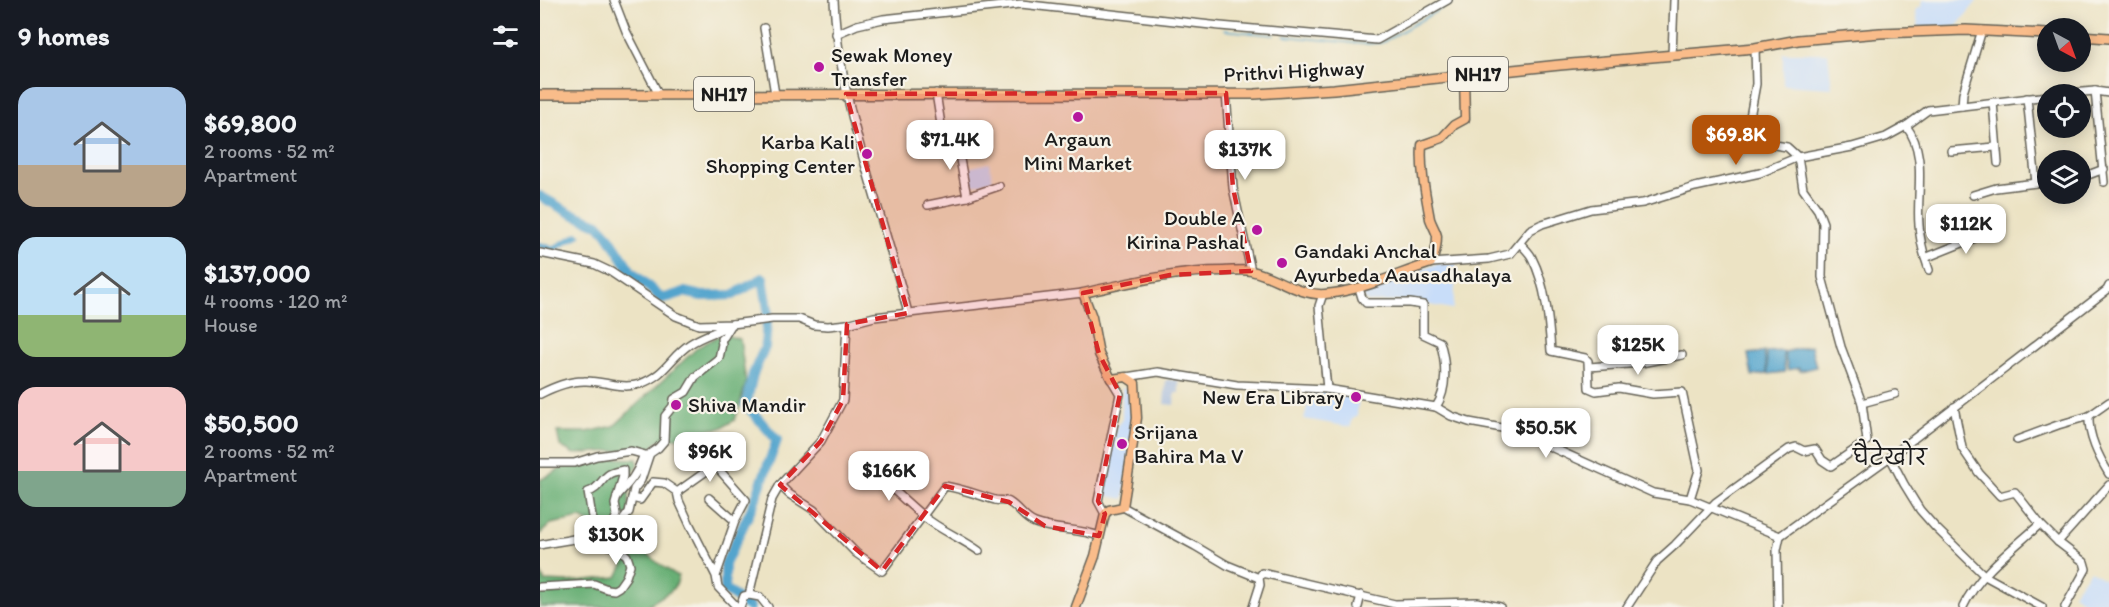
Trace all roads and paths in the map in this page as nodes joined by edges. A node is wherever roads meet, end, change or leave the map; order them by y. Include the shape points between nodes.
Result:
1 (614, 0) edge
2 (834, 0) edge
3 (1448, 0) edge
4 (1674, 0) edge
5 (764, 28) dead end
6 (1982, 30) junction
7 (2037, 33) edge
8 (836, 34) junction
9 (2091, 37) edge
10 (2109, 38) edge
11 (1755, 48) junction
12 (1672, 56) junction
13 (1464, 75) junction
14 (2091, 91) edge
15 (2095, 91) junction
16 (936, 93) junction
17 (1226, 93) junction
18 (2109, 93) edge
19 (775, 94) junction
20 (846, 94) junction
21 (540, 95) edge
22 (659, 95) junction
23 (2037, 97) edge
24 (2027, 98) junction
25 (1993, 102) junction
26 (1962, 106) junction
27 (1906, 126) junction
28 (1995, 147) junction
29 (1951, 151) dead end
30 (1798, 157) junction
31 (1998, 163) dead end
32 (2104, 169) junction
33 (2091, 174) edge
34 (2104, 182) dead end
35 (2036, 183) joint
36 (999, 186) dead end
37 (1973, 195) dead end
38 (967, 197) junction
39 (928, 206) dead end
40 (1997, 229) dead end
41 (1520, 243) junction
42 (540, 253) edge
43 (1925, 258) junction
44 (1431, 263) junction
45 (1929, 270) dead end
46 (1251, 271) junction
47 (2109, 286) edge
48 (1359, 288) junction
49 (1083, 293) junction
50 (1323, 294) junction
51 (908, 313) junction
52 (732, 324) junction
53 (847, 324) junction
54 (1683, 355) dead end
55 (1589, 367) junction
56 (1126, 377) junction
57 (1111, 379) junction
58 (1327, 388) junction
59 (540, 394) edge
60 (1895, 394) dead end
61 (2109, 402) edge
62 (1862, 403) junction
63 (1954, 407) junction
64 (1436, 408) junction
65 (2090, 416) junction
66 (2017, 440) dead end
67 (647, 454) junction
68 (1890, 457) junction
69 (540, 463) edge
70 (870, 469) dead end
71 (2109, 474) edge
72 (780, 485) junction
73 (2109, 485) edge
74 (677, 492) junction
75 (617, 496) junction
76 (632, 498) junction
77 (709, 498) dead end
78 (1690, 500) junction
79 (1123, 507) junction
80 (1711, 507) junction
81 (1105, 514) junction
82 (923, 516) junction
83 (735, 521) junction
84 (2040, 524) junction
85 (597, 531) junction
86 (612, 535) junction
87 (1099, 536) junction
88 (1780, 536) junction
89 (2058, 542) junction
90 (540, 545) edge
91 (617, 547) junction
92 (979, 551) dead end
93 (716, 576) junction
94 (1985, 576) junction
95 (1259, 578) junction
96 (540, 587) edge
97 (747, 596) junction
98 (1361, 596) junction
99 (738, 607) edge
100 (768, 607) edge
101 (1076, 607) edge
102 (1253, 607) edge
103 (1359, 607) edge
104 (1500, 607) edge
105 (1627, 607) edge
106 (1778, 607) edge
107 (1963, 607) edge
108 (2042, 607) edge
109 (2066, 607) edge

1 - 22 street
2 - 8 street
3 - 8 street via 1377,40 1022,4 884,19
4 - 12 street
5 - 19 street
6 - 7 highway, Prithvi Highway / NH17
6 - 11 highway, Prithvi Highway / NH17 via 1929,29 1798,40
6 - 26 street
8 - 20 street
9 - 10 highway
11 - 12 highway, Prithvi Highway / NH17
11 - 30 street via 1751,131 1769,144 1787,147
12 - 13 highway, Prithvi Highway / NH17
13 - 17 highway, Prithvi Highway / NH17 via 1334,90
13 - 44 main road via 1466,119 1442,138 1422,145 1430,217 1437,234
14 - 15 street
15 - 18 street
15 - 32 street
16 - 17 highway, Prithvi Highway / NH17
16 - 20 highway, Prithvi Highway / NH17
16 - 38 street via 942,131 946,139 953,139 959,154
17 - 46 street via 1233,188
19 - 20 highway, Prithvi Highway / NH17
19 - 22 highway, Prithvi Highway / NH17
20 - 51 street
21 - 22 highway, Prithvi Highway / NH17
23 - 24 street
24 - 25 street
24 - 35 street
25 - 26 street
25 - 28 street
26 - 27 street via 1928,110
27 - 30 street via 1852,147
27 - 43 street via 1913,135 1918,155 1919,223
28 - 29 street
28 - 31 street
30 - 41 street via 1760,174 1542,224 1530,230
30 - 62 street via 1803,189 1823,223 1822,277 1841,347
32 - 33 street
32 - 34 street
35 - 37 street
36 - 38 street
38 - 39 street
40 - 43 street
41 - 44 street via 1510,254 1489,260
41 - 55 street via 1532,257 1544,295 1551,351 1585,358
42 - 52 street via 594,264 676,316 699,325
43 - 45 street
44 - 48 main road
46 - 49 main road via 1170,274
46 - 50 main road via 1298,290
47 - 63 street
48 - 50 main road
48 - 64 street via 1366,303 1423,305 1423,334 1440,342 1444,356 1442,394
49 - 51 street
49 - 57 main road via 1099,354
50 - 58 street via 1318,306
51 - 53 street
52 - 53 street via 772,319 828,326
52 - 59 street via 690,344 660,374 638,384 574,382
52 - 67 street via 721,339 719,358 674,399 665,416 664,441
53 - 72 street via 843,400 821,441
54 - 55 street
55 - 78 street via 1589,388 1596,391 1619,388 1653,394 1682,392 1699,470
56 - 57 main road
56 - 58 street via 1158,372 1237,385
56 - 79 main road via 1136,383 1137,418
57 - 81 street via 1120,394 1098,501
58 - 64 street
60 - 62 street
61 - 65 street
62 - 80 street via 1867,441 1848,456 1831,466 1815,449 1804,451 1796,447
63 - 68 street
63 - 84 street via 1962,448 1979,473 2000,496 2015,492
64 - 78 street via 1469,422 1513,430 1653,493
65 - 66 street
65 - 71 street via 2095,448
67 - 69 street via 631,451 574,463
67 - 75 street via 631,482
67 - 76 street via 644,474
68 - 88 street
68 - 94 street via 1920,510
70 - 82 street
72 - 82 street via 882,571
72 - 97 street via 772,499
73 - 89 street
74 - 76 street via 664,483 653,482 640,500
74 - 83 street via 715,465 746,500
74 - 93 street
75 - 85 street via 623,470 608,475 588,492
75 - 86 street
76 - 86 street via 629,512
77 - 83 street
78 - 80 street
79 - 81 main road
79 - 95 street via 1227,565
80 - 88 street
80 - 105 street via 1657,561
81 - 87 main road
82 - 87 street via 945,486 1009,502 1031,521 1045,526
82 - 92 street
83 - 93 street
84 - 89 street
84 - 94 street
85 - 90 street via 574,541 564,539
85 - 91 street via 609,546
86 - 91 street
87 - 101 main road
88 - 106 street
89 - 109 street via 2084,562 2086,568
91 - 96 street via 627,556 630,566 614,590 594,584
93 - 99 street via 718,587
94 - 107 street
94 - 108 street
95 - 98 street via 1262,573
95 - 102 street
97 - 99 street
97 - 100 street via 760,597
98 - 103 street
98 - 104 street via 1395,604 1477,602

